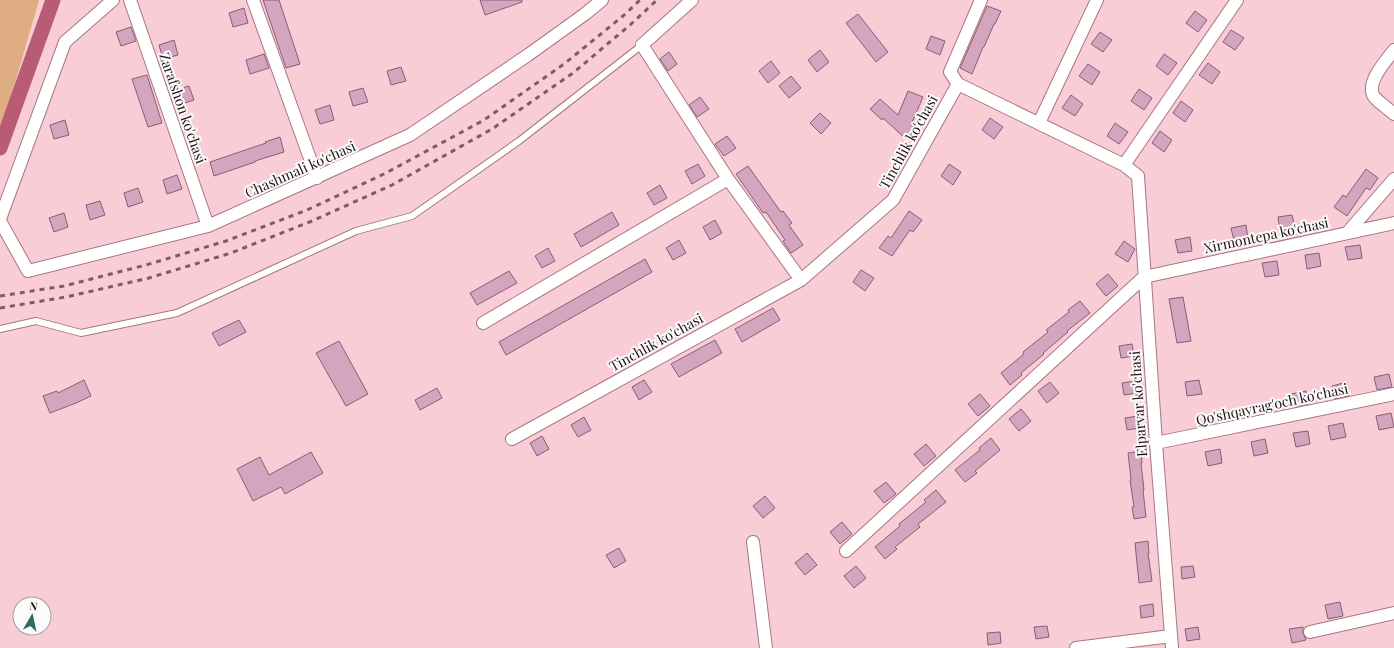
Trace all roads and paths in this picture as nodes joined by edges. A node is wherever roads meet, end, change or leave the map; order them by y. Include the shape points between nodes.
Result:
1 (113, 0) edge
2 (130, 0) edge
3 (253, 0) edge
4 (602, 0) edge
5 (692, 0) edge
6 (981, 0) edge
7 (1097, 0) edge
8 (1237, 0) edge
9 (642, 45) junction
10 (1394, 50) edge
11 (958, 84) junction
12 (1394, 114) edge
13 (1039, 123) junction
14 (1124, 165) junction
15 (317, 178) junction
16 (728, 179) junction
17 (1394, 179) edge
18 (0, 220) edge
19 (1394, 223) edge
20 (208, 226) junction
21 (1348, 232) junction
22 (1144, 277) junction
23 (801, 280) junction
24 (482, 323) dead end
25 (0, 329) edge
26 (1394, 394) edge
27 (512, 439) dead end
28 (1156, 443) junction
29 (753, 542) dead end
30 (846, 551) dead end
31 (1394, 613) edge
32 (1310, 632) dead end
33 (1171, 636) junction
34 (766, 648) edge
35 (1076, 648) edge
36 (1172, 648) edge

1 - 18 street via 65,42
2 - 20 street, Zarafshon ko'chasi
3 - 15 street
4 - 15 street, Chashmali ko'chasi via 528,55 410,135
5 - 9 street
6 - 11 street via 950,72
7 - 13 street
8 - 14 street
9 - 16 street
9 - 25 lane via 518,141 412,216 356,231 177,313 80,333 36,320
10 - 12 street via 1375,76 1371,89 1373,96
11 - 13 street
11 - 23 street, Tinchlik ko'chasi via 893,200
13 - 14 street
14 - 22 street, Elparvar ko'chasi via 1138,176
15 - 20 street, Chashmali ko'chasi
16 - 23 street
16 - 24 street
17 - 21 street
18 - 20 street, Chashmali ko'chasi via 28,271
19 - 21 street, Xirmontepa ko'chasi
21 - 22 street, Xirmontepa ko'chasi
22 - 28 street, Elparvar ko'chasi
22 - 30 street
23 - 27 street, Tinchlik ko'chasi
26 - 28 street, Qo'shqayrag'och ko'chasi
28 - 33 street, Elparvar ko'chasi
29 - 34 street
31 - 32 street
33 - 35 street
33 - 36 street, Elparvar ko'chasi

